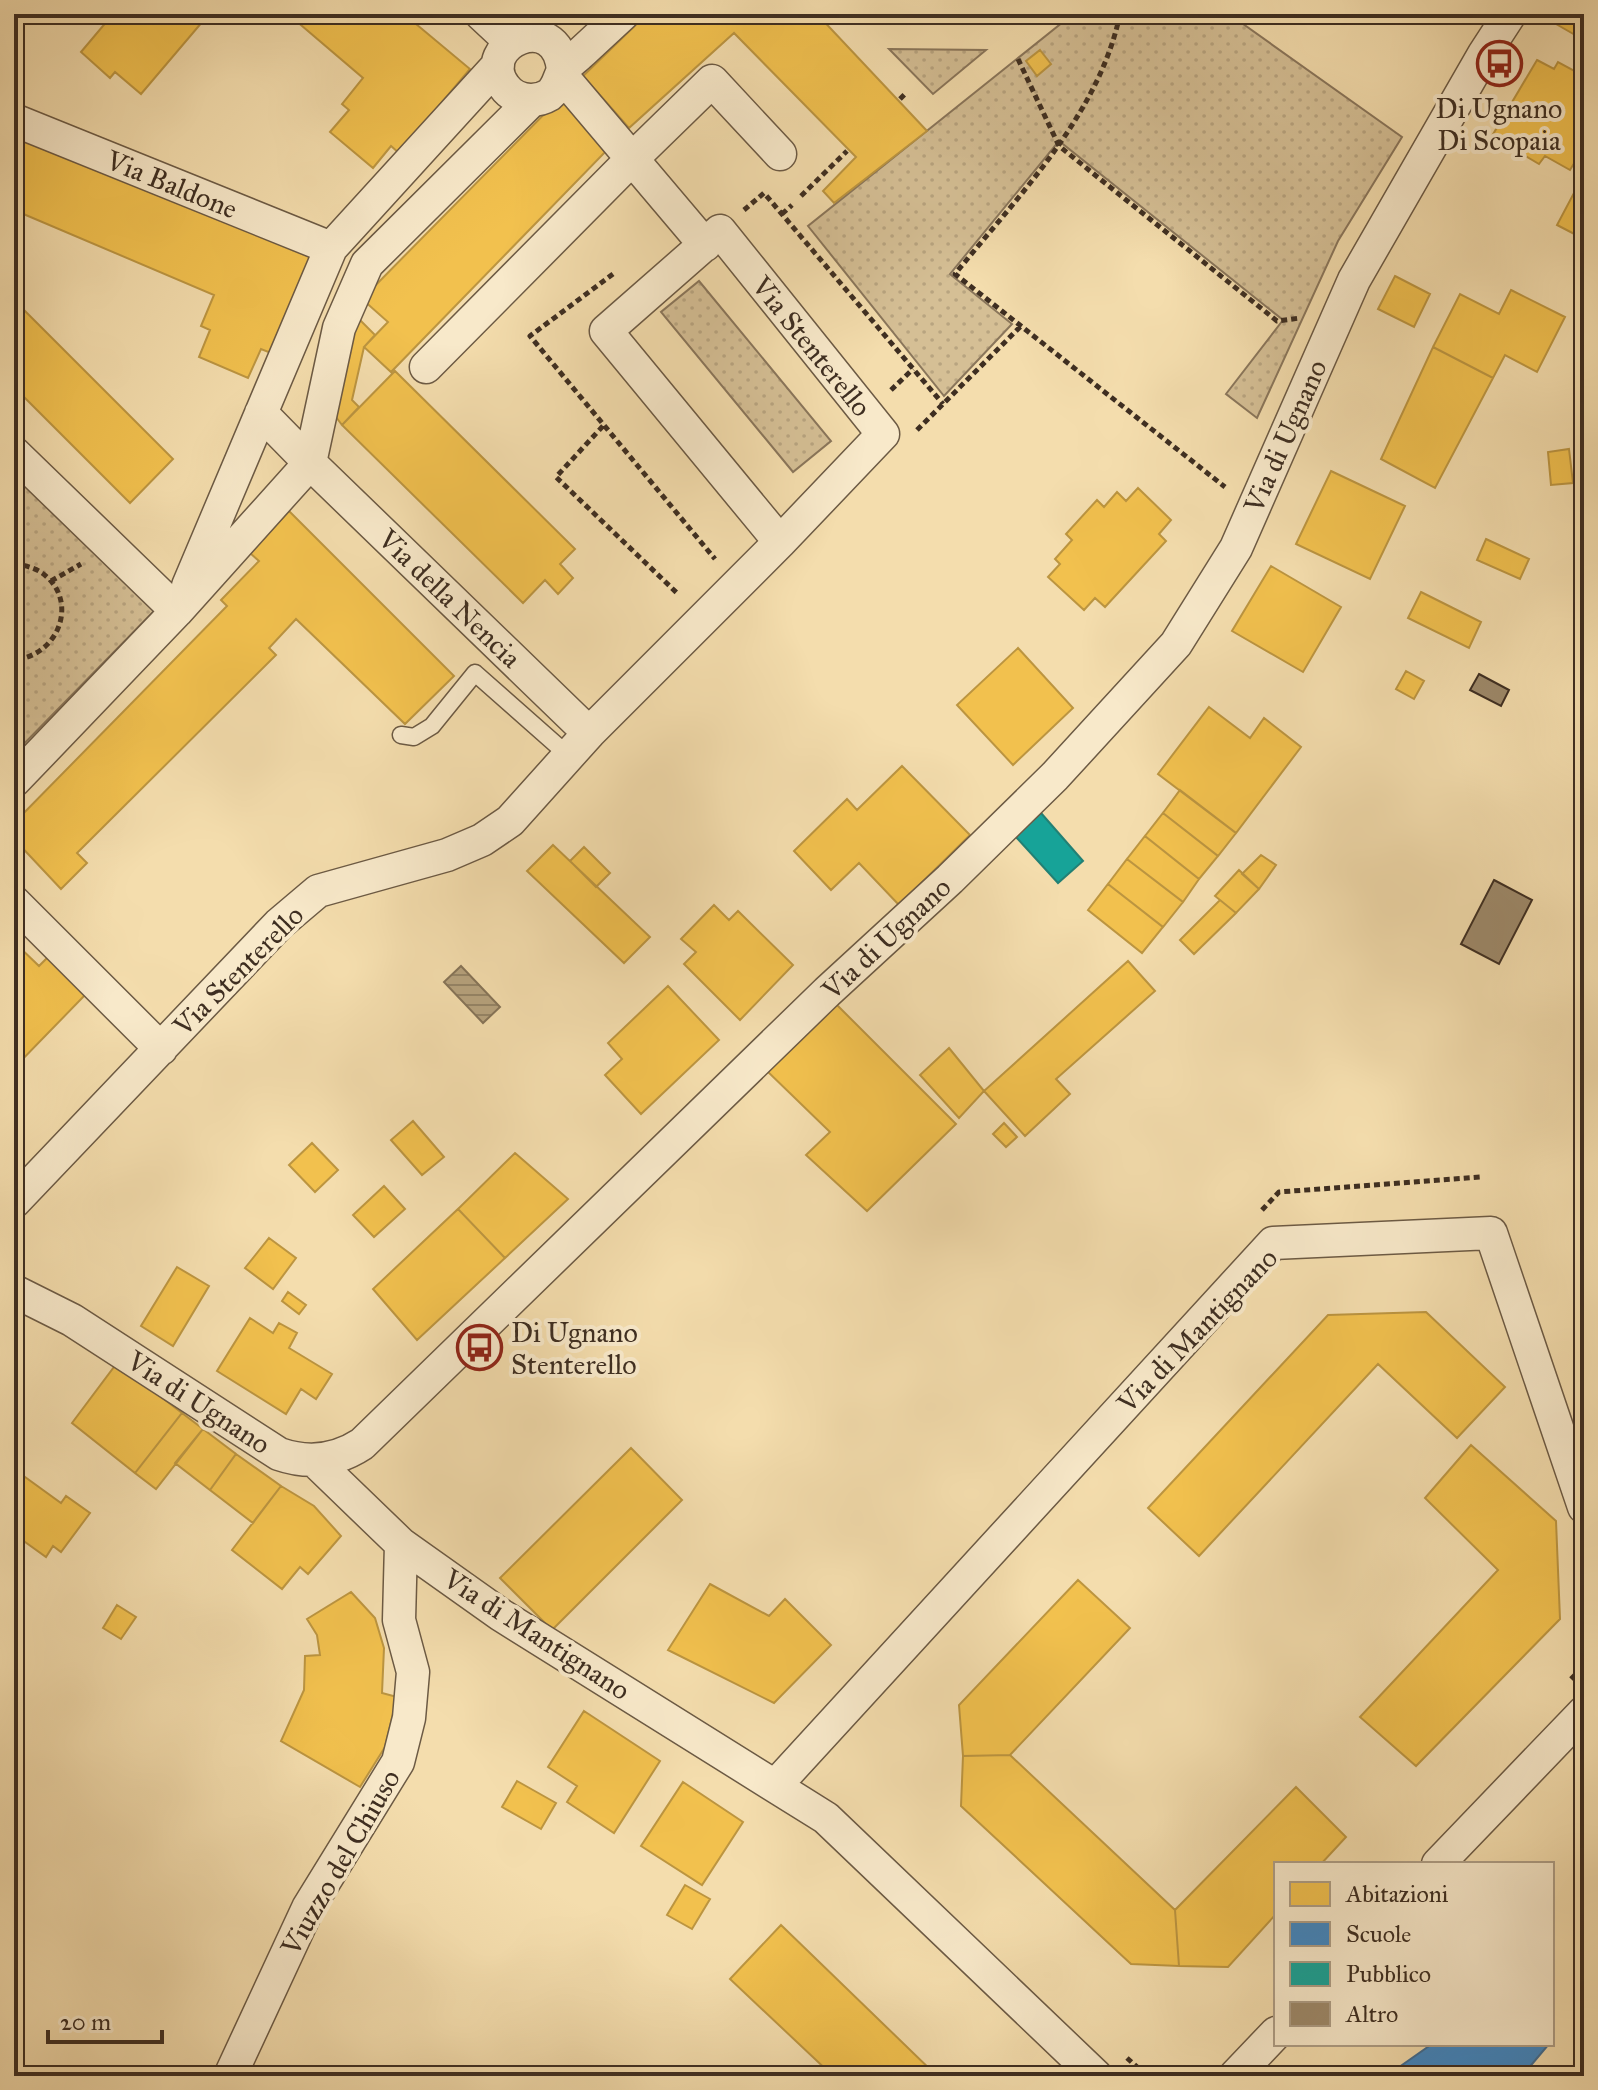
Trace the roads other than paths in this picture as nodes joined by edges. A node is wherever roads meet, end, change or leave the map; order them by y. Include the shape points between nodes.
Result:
1 (481, 14) edge
2 (623, 14) edge
3 (1510, 14) edge
4 (519, 39) edge
5 (562, 73) junction
6 (532, 100) junction
7 (14, 120) edge
8 (780, 154) dead end
9 (632, 159) junction
10 (712, 238) junction
11 (331, 248) junction
12 (426, 367) dead end
13 (261, 413) junction
14 (14, 453) edge
15 (310, 463) junction
16 (780, 542) junction
17 (177, 611) junction
18 (401, 735) dead end
19 (579, 744) junction
20 (14, 781) edge
21 (14, 902) edge
22 (161, 1049) junction
23 (17, 1217) edge
24 (21, 1279) edge
25 (315, 1461) junction
26 (1584, 1507) edge
27 (401, 1544) junction
28 (1584, 1712) edge
29 (776, 1785) junction
30 (1440, 1862) edge
31 (1274, 2035) edge
32 (230, 2076) edge
33 (1096, 2076) edge
34 (1235, 2076) edge

1 - 4 street
2 - 5 street
3 - 25 street, Via di Ugnano via 1354,280 1236,548 1176,644 1055,776 368,1439
4 - 5 street via 532,35 552,44 562,59
4 - 6 street via 499,76 513,95
4 - 11 street
5 - 6 street via 549,94
5 - 9 street, Via Stenterello
6 - 15 street via 367,264 339,328
7 - 11 street, Via Baldone
8 - 9 street via 712,81
9 - 10 street, Via Stenterello
9 - 12 street
10 - 16 street, Via Stenterello via 875,424
10 - 16 street via 606,331
11 - 13 street
13 - 15 street, Via della Nencia
13 - 17 street
14 - 17 street
15 - 17 street
15 - 19 street, Via della Nencia
16 - 19 street, Via Stenterello
17 - 20 street
18 - 19 lane via 414,737 432,726 475,673
19 - 22 street, Via Stenterello via 510,821 482,840 318,891 279,924
21 - 22 street
22 - 23 street, Via Stenterello
24 - 25 street, Via di Ugnano via 72,1320 271,1450
25 - 27 street, Via di Mantignano
26 - 29 street, Via di Mantignano via 1491,1233 1273,1243
27 - 29 street, Via di Mantignano via 501,1615
27 - 32 street, Viuzzo del Chiuso via 399,1620 413,1672 398,1762 308,1908
28 - 30 street
29 - 33 street, Via di Mantignano via 826,1818
31 - 34 street

